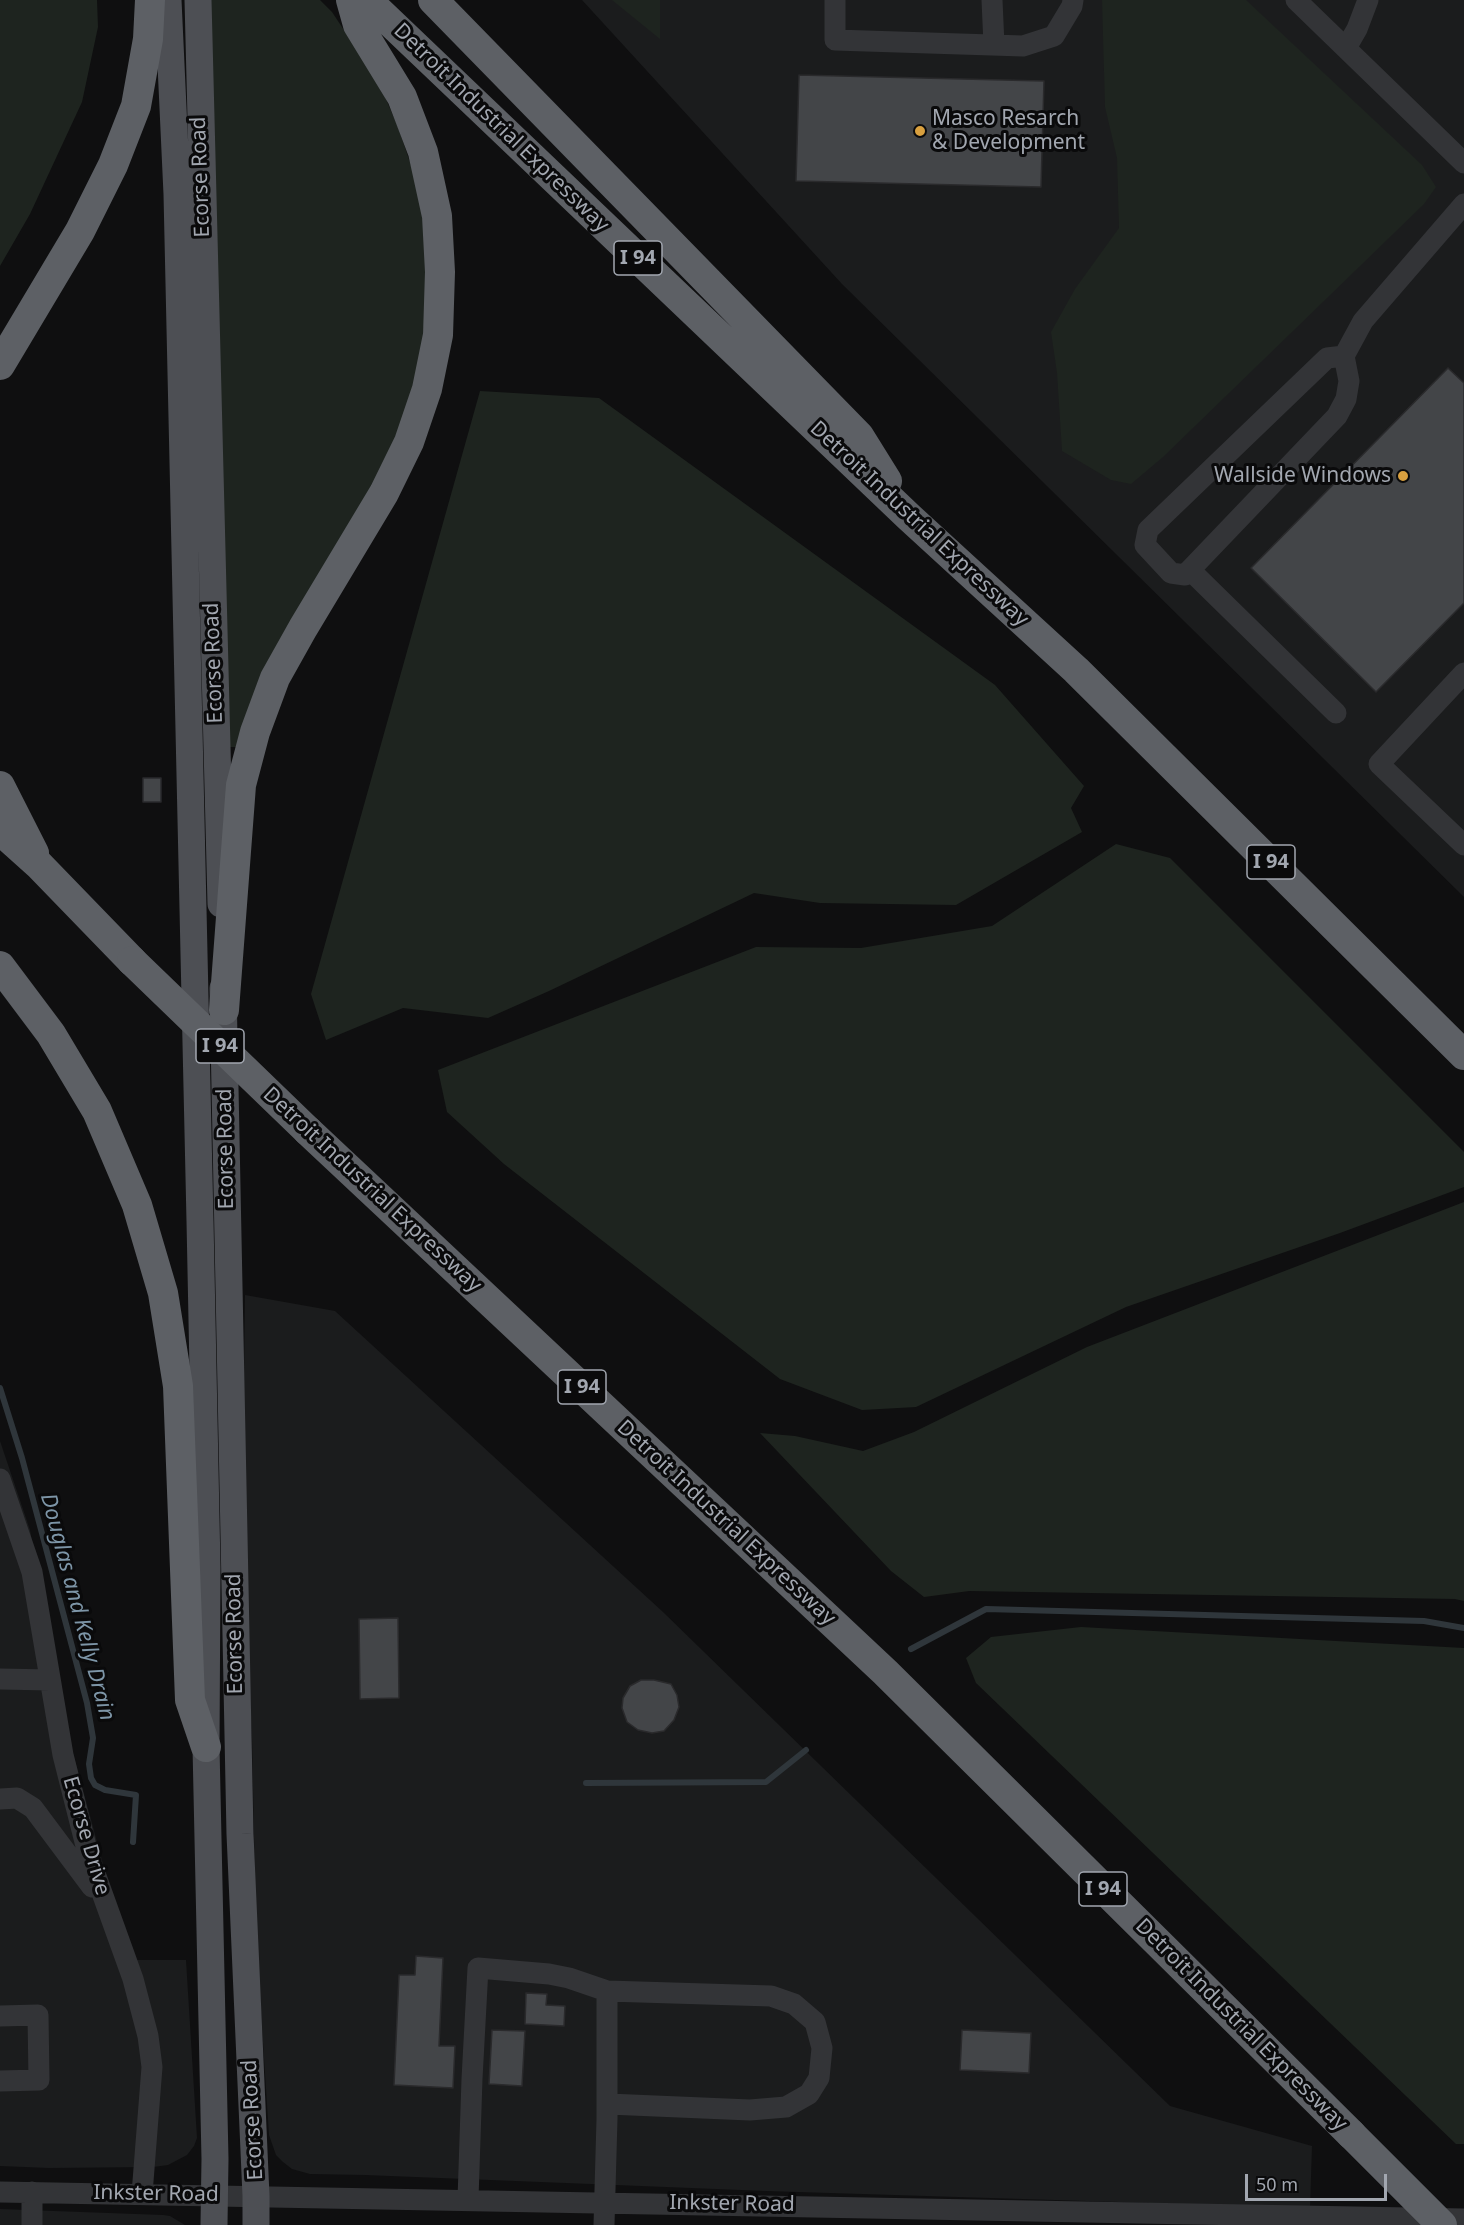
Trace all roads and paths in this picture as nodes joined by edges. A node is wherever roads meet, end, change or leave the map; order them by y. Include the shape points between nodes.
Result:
1 (150, 0) edge
2 (168, 0) edge
3 (198, 0) edge
4 (351, 0) edge
5 (367, 0) edge
6 (433, 0) edge
7 (835, 0) edge
8 (992, 0) edge
9 (1073, 0) edge
10 (1296, 0) edge
11 (1368, 0) edge
12 (993, 45) junction
13 (1346, 48) junction
14 (1464, 163) edge
15 (1464, 204) edge
16 (1344, 356) junction
17 (0, 365) edge
18 (909, 516) junction
19 (1190, 570) junction
20 (1464, 673) edge
21 (1336, 713) dead end
22 (0, 786) edge
23 (0, 830) edge
24 (1464, 845) edge
25 (39, 865) junction
26 (0, 966) edge
27 (224, 1010) junction
28 (1464, 1055) edge
29 (0, 1479) edge
30 (0, 1679) edge
31 (50, 1680) junction
32 (206, 1746) junction
33 (0, 1798) edge
34 (106, 1905) junction
35 (607, 1991) junction
36 (0, 2016) edge
37 (0, 2081) edge
38 (608, 2104) junction
39 (0, 2192) edge
40 (32, 2192) junction
41 (142, 2194) junction
42 (214, 2195) junction
43 (256, 2196) junction
44 (468, 2199) junction
45 (604, 2201) junction
46 (871, 2216) edge
47 (1464, 2219) edge
48 (32, 2225) edge
49 (214, 2225) edge
50 (256, 2225) edge
51 (604, 2225) edge
52 (1442, 2225) edge

1 - 17 highway via 148,39 136,106 113,165 80,231
2 - 32 main road, Ecorse Road via 177,194 195,975 207,1568
3 - 27 main road, Ecorse Road
4 - 27 highway via 358,26 402,97 423,152 436,216 440,272 438,335 427,389 408,442 384,493 275,678 255,732 240,796
5 - 18 highway, Detroit Industrial Expressway / I 94
6 - 18 highway via 859,436
7 - 12 street via 835,40
8 - 12 street
9 - 12 street via 1054,36 1023,46
10 - 13 street
11 - 13 street
13 - 14 street
15 - 16 street via 1363,321
16 - 19 street via 1349,381 1337,416
16 - 19 street via 1327,358 1148,530 1145,545 1171,573 1185,575
18 - 28 highway, Detroit Industrial Expressway / I 94 via 1076,670
19 - 21 street
20 - 24 street via 1379,764
22 - 25 highway
23 - 25 highway, Detroit Industrial Expressway / I 94
25 - 52 highway, Detroit Industrial Expressway / I 94, bridge via 308,1131 885,1672
26 - 32 highway via 51,1034 97,1111 137,1205 163,1293 178,1386 190,1700
27 - 43 main road, Ecorse Road via 240,1834
29 - 31 street, Ecorse Drive via 32,1572
30 - 31 street
31 - 34 street, Ecorse Drive via 63,1755 88,1854
32 - 42 main road, Ecorse Road
33 - 34 street via 17,1798 33,1808
34 - 41 street, Ecorse Drive via 133,1979 150,2046 152,2067
35 - 38 street
35 - 38 street via 771,1996 794,2004 815,2022 822,2049 819,2078 809,2094 786,2107 750,2110
35 - 44 street via 549,1974 478,1968
36 - 37 street via 38,2015 39,2080
38 - 45 street
39 - 40 street, Inkster Road
40 - 41 street, Inkster Road
40 - 48 street
41 - 42 street, Inkster Road
42 - 43 street, Inkster Road
42 - 49 main road, Ecorse Road
43 - 44 street, Inkster Road
43 - 50 main road, Ecorse Road
44 - 45 street, Inkster Road
45 - 46 street, Inkster Road
45 - 51 street
46 - 47 street, Inkster Road

